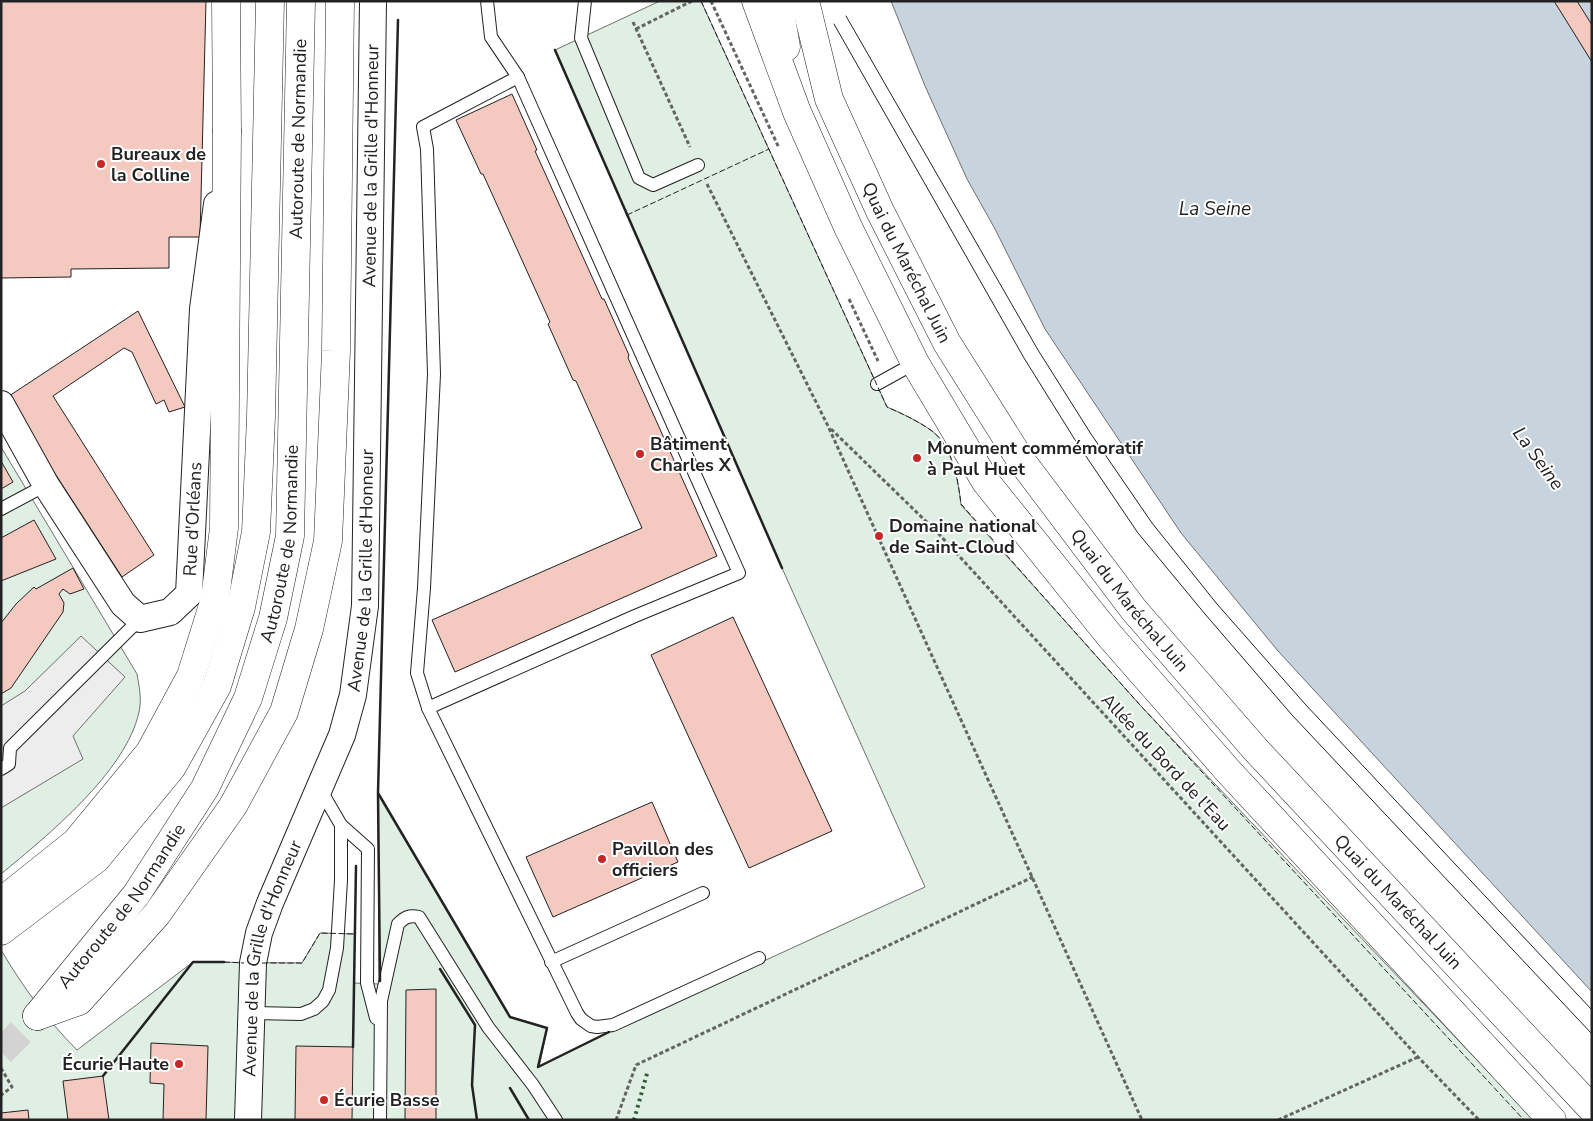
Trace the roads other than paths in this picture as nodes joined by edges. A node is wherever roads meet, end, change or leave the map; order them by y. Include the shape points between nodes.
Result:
1 (226, 1) edge
2 (270, 1) edge
3 (301, 1) edge
4 (340, 1) edge
5 (373, 1) edge
6 (486, 1) edge
7 (585, 1) edge
8 (756, 1) edge
9 (778, 1) edge
10 (805, 1) edge
11 (518, 77) junction
12 (797, 112) junction
13 (227, 131) junction
14 (698, 165) road end
15 (915, 363) junction
16 (877, 384) dead end
17 (1, 404) edge
18 (46, 485) junction
19 (1, 509) edge
20 (140, 620) junction
21 (428, 708) junction
22 (6, 745) edge
23 (1, 769) edge
24 (320, 790) junction
25 (341, 825) junction
26 (703, 893) dead end
27 (1, 902) edge
28 (1, 931) edge
29 (759, 958) dead end
30 (551, 962) junction
31 (251, 1013) junction
32 (380, 1036) junction
33 (1592, 1109) edge
34 (248, 1120) edge
35 (380, 1120) edge
36 (556, 1120) edge
37 (1552, 1120) edge

1 - 13 main road
2 - 28 main road, Autoroute de Normandie via 256,532 241,607 216,686 172,767 96,859
3 - 4 main road, Autoroute de Normandie via 290,536 273,618 248,698 205,788 136,896 37,1016 79,1002 157,914 233,806 284,712 306,639 328,541 336,351
5 - 24 street, Avenue de la Grille d'Honneur via 365,606 353,695 342,735
6 - 11 lane via 492,37
7 - 14 lane via 581,38 639,178 653,185
8 - 12 main road
9 - 12 main road
10 - 33 main road, Quai du Maréchal Juin via 830,99 880,211 947,343 1020,459 1134,610 1256,750
11 - 21 lane via 423,127 427,149 434,374 417,673
11 - 21 lane via 739,573
12 - 15 main road, Quai du Maréchal Juin via 848,227
13 - 20 street, Rue d'Orléans via 203,309 189,594 170,612
13 - 27 main road via 224,528 216,599 191,676 150,752 76,842
15 - 16 lane
15 - 37 main road, Quai du Maréchal Juin via 986,482 1109,635 1229,772
17 - 18 street
18 - 19 lane
18 - 20 street via 123,604
20 - 22 lane
21 - 30 lane
22 - 23 lane via 9,764
24 - 25 lane
24 - 31 street, Avenue de la Grille d'Honneur via 259,933 253,963
25 - 31 lane via 337,948 324,1001 301,1014
25 - 32 lane via 368,849 367,983
26 - 30 lane
29 - 30 lane via 613,1024 598,1027 590,1026 581,1019
31 - 34 street, Avenue de la Grille d'Honneur
32 - 35 lane
32 - 36 lane via 381,1001 398,924 411,915 419,917 488,1026

